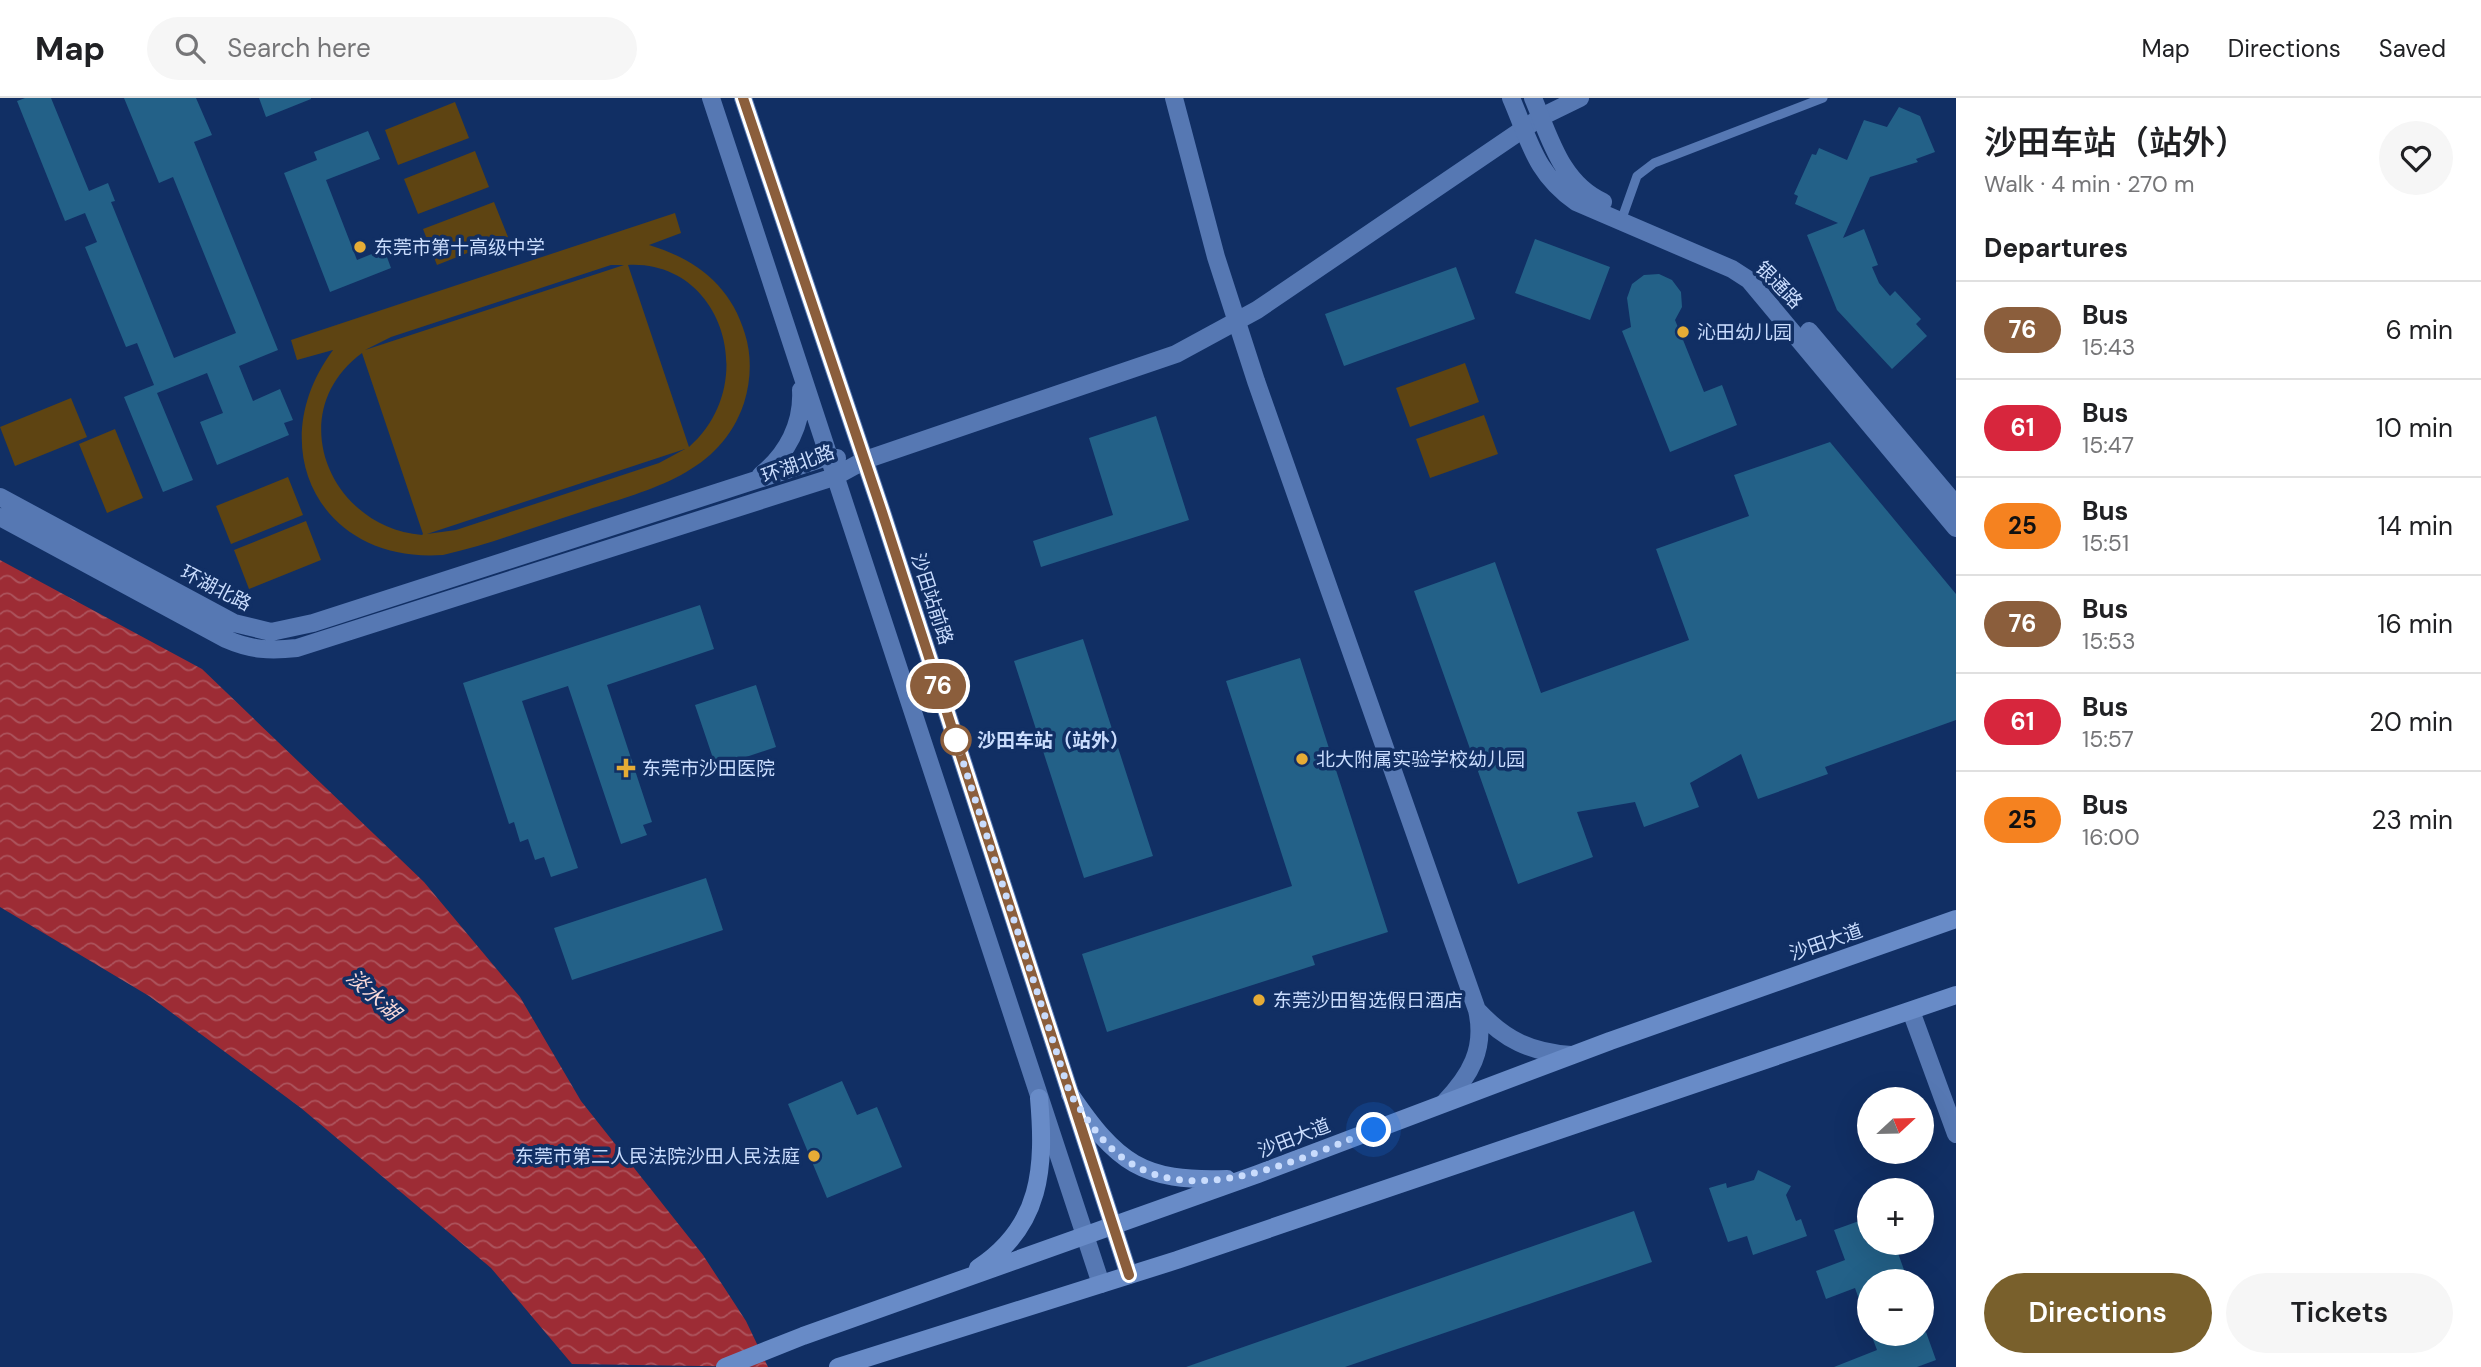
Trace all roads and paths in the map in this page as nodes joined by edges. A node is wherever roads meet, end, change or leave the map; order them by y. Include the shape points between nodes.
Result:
1 (711, 98) edge
2 (743, 98) edge
3 (1174, 98) edge
4 (1511, 98) edge
5 (1534, 98) edge
6 (1580, 98) edge
7 (1823, 98) edge
8 (1541, 117) junction
9 (1524, 129) junction
10 (1623, 216) junction
11 (1237, 321) junction
12 (801, 376) junction
13 (827, 457) junction
14 (864, 460) junction
15 (834, 477) junction
16 (755, 480) junction
17 (0, 497) edge
18 (1956, 505) edge
19 (0, 517) edge
20 (1956, 528) edge
21 (1956, 919) edge
22 (1956, 995) edge
23 (1477, 1010) junction
24 (1911, 1011) junction
25 (1571, 1055) junction
26 (1070, 1094) junction
27 (1040, 1098) junction
28 (1444, 1103) junction
29 (1956, 1134) edge
30 (1258, 1174) junction
31 (1113, 1226) junction
32 (1085, 1236) junction
33 (1129, 1275) junction
34 (962, 1279) junction
35 (1101, 1284) junction
36 (725, 1367) edge
37 (838, 1367) edge

1 - 12 street
2 - 14 street, 沙田站前路
3 - 11 street
4 - 9 street, 银通路
5 - 8 street, 银通路
6 - 8 street
7 - 10 lane via 1654,163 1637,176
8 - 9 street
8 - 10 street, 银通路 via 1574,183 1584,194
9 - 10 street, 银通路 via 1540,167 1556,188 1576,202
9 - 11 street
10 - 18 street, 银通路 via 1736,259 1758,272
10 - 20 street, 银通路 via 1749,280
11 - 14 street via 1176,354
11 - 23 street
12 - 13 street
12 - 16 street via 802,400 793,434 774,465
13 - 14 street, 环湖北路
13 - 15 street
13 - 16 street, 环湖北路
14 - 15 street, 环湖北路
14 - 26 street, 沙田站前路
15 - 19 street, 环湖北路 via 297,648 271,651 226,639
15 - 27 street
16 - 17 street, 环湖北路 via 313,623 271,632 234,623
21 - 25 main road, 沙田大道
22 - 24 main road
23 - 25 street via 1523,1048
23 - 28 street via 1481,1026 1474,1065
24 - 29 street
24 - 33 main road
25 - 28 main road, 沙田大道
26 - 30 main road via 1096,1132 1131,1164 1156,1174 1205,1180
26 - 31 street, 沙田站前路
27 - 32 street
27 - 34 main road via 1040,1182 1029,1212 1011,1239
28 - 30 main road, 沙田大道
30 - 31 main road, 沙田大道
31 - 32 main road, 沙田大道
31 - 33 street, 沙田站前路
32 - 34 main road, 沙田大道
32 - 35 street
33 - 35 main road
34 - 36 main road, 沙田大道
35 - 37 main road

